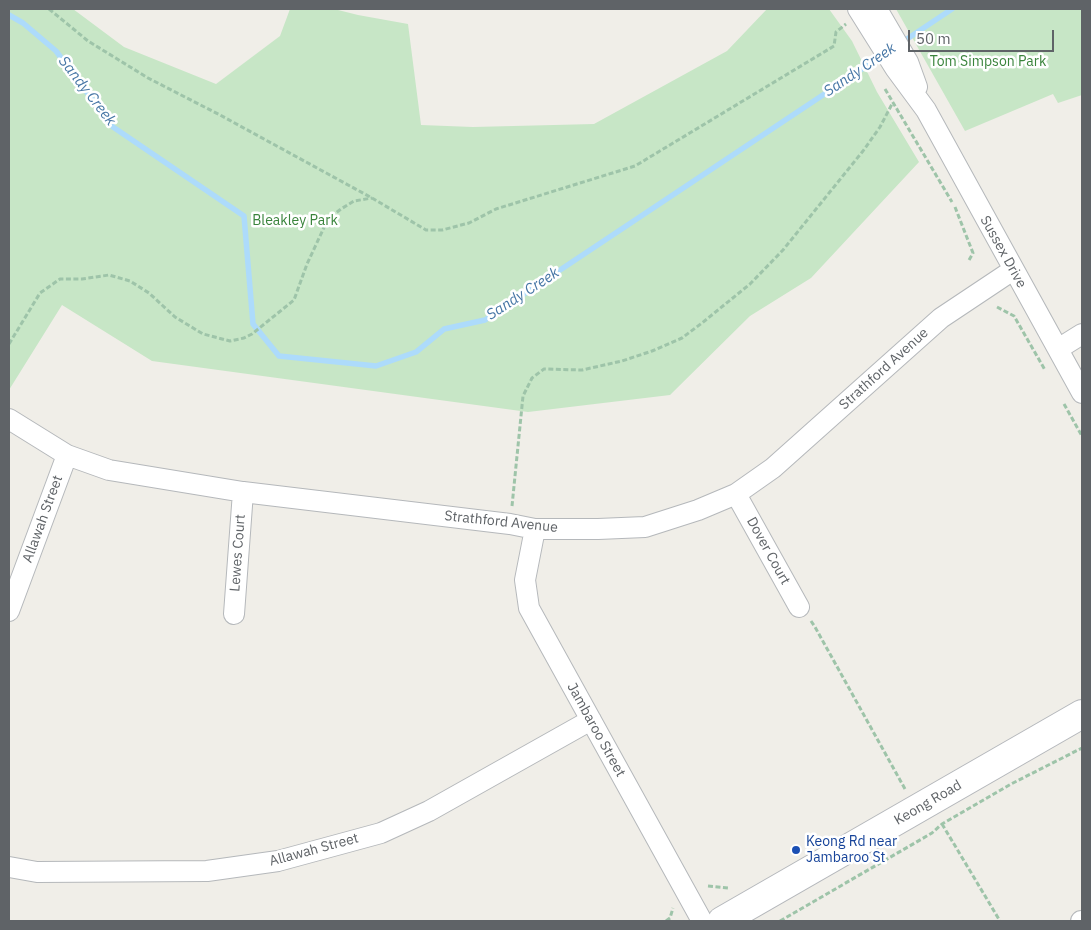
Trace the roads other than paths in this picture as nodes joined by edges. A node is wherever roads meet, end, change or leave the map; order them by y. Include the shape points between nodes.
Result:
1 (866, 16) edge
2 (1013, 270) junction
3 (1082, 334) edge
4 (1058, 349) junction
5 (1082, 393) edge
6 (9, 419) edge
7 (67, 455) junction
8 (243, 492) junction
9 (736, 494) junction
10 (535, 529) junction
11 (800, 607) road end
12 (9, 611) edge
13 (234, 614) dead end
14 (1082, 714) edge
15 (591, 720) junction
16 (9, 868) edge
17 (702, 921) edge
18 (722, 921) edge

1 - 2 street, Sussex Drive via 901,65
2 - 4 street, Sussex Drive
2 - 9 street, Strathford Avenue via 941,318 773,468
3 - 4 street
4 - 5 street, Sussex Drive
6 - 7 street, Strathford Avenue
7 - 8 street, Strathford Avenue via 109,470
7 - 12 street, Allawah Street
8 - 10 street, Strathford Avenue
8 - 13 street, Lewes Court
9 - 10 street, Strathford Avenue via 645,526 598,530
9 - 11 street, Dover Court
10 - 15 street, Jambaroo Street via 525,580 529,608
14 - 18 street, Keong Road
15 - 16 street, Allawah Street via 381,833 278,861 206,871 37,872
15 - 17 street, Jambaroo Street

